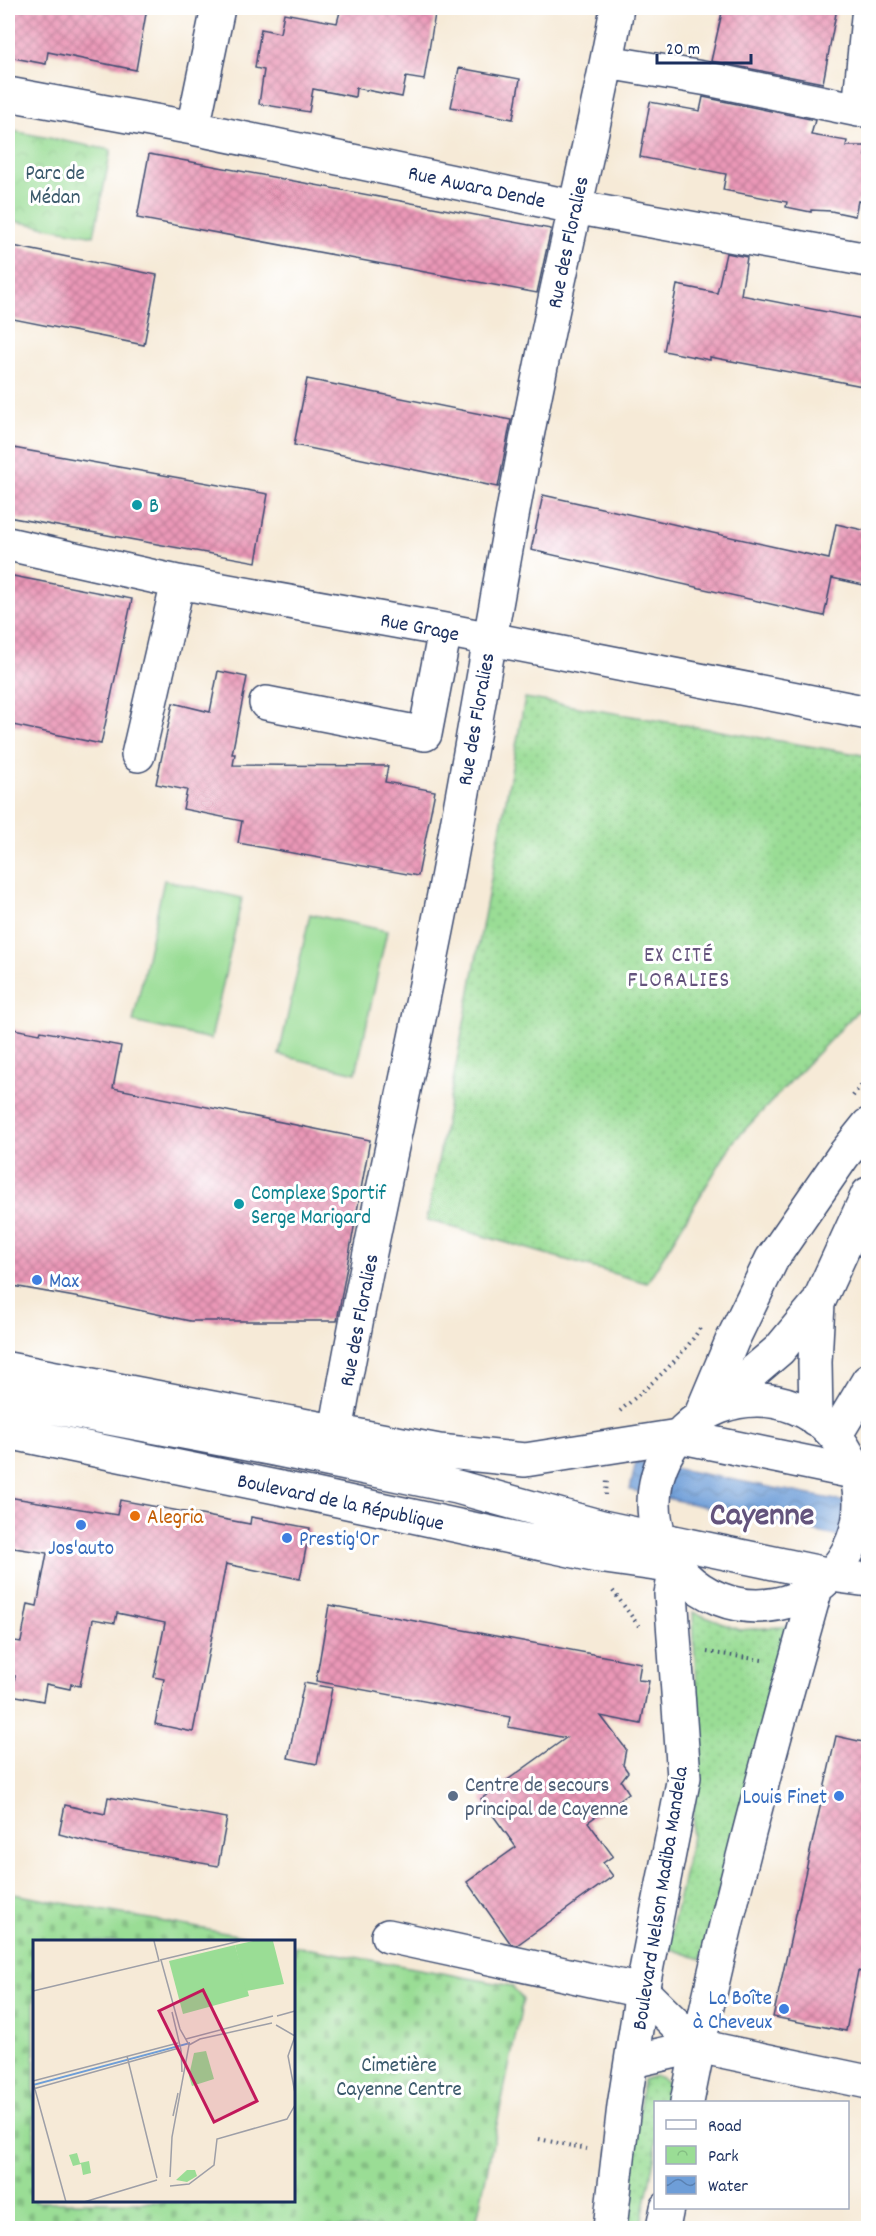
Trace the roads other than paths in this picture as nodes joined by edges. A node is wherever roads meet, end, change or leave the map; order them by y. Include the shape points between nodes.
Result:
1 (218, 8) edge
2 (617, 8) edge
3 (868, 17) edge
4 (607, 62) junction
5 (8, 94) edge
6 (193, 128) junction
7 (574, 207) junction
8 (868, 260) edge
9 (8, 544) edge
10 (178, 582) junction
11 (445, 630) junction
12 (489, 639) junction
13 (266, 703) dead end
14 (868, 712) edge
15 (138, 755) dead end
16 (868, 1125) edge
17 (868, 1194) edge
18 (818, 1303) junction
19 (8, 1369) edge
20 (868, 1381) edge
21 (8, 1400) edge
22 (826, 1428) junction
23 (8, 1432) edge
24 (336, 1432) junction
25 (681, 1436) junction
26 (525, 1461) junction
27 (861, 1481) edge
28 (457, 1487) junction
29 (668, 1554) junction
30 (846, 1561) edge
31 (868, 1580) edge
32 (388, 1936) dead end
33 (642, 1991) junction
34 (698, 2046) junction
35 (633, 2061) junction
36 (868, 2082) edge
37 (687, 2101) edge
38 (667, 2209) edge
39 (610, 2229) edge
40 (663, 2229) edge

1 - 6 street
2 - 4 street, Rue des Floralies
3 - 4 street via 859,110
4 - 7 street, Rue des Floralies
5 - 6 street, Rue Awara Dende
6 - 7 street, Rue Awara Dende
7 - 8 street, Rue Awara Dende
7 - 12 street, Rue des Floralies
9 - 10 street, Rue Grage
10 - 11 street, Rue Grage
10 - 15 street
11 - 12 street, Rue Grage
11 - 13 street via 425,734
12 - 14 street, Rue Grage
12 - 24 street, Rue des Floralies via 442,907
16 - 25 street via 772,1259
17 - 18 street
18 - 22 street via 815,1362
18 - 25 street via 779,1350
19 - 24 street
20 - 22 street
21 - 28 street
22 - 25 street via 788,1406 734,1402 716,1408
22 - 27 street
23 - 29 street, Boulevard de la République via 598,1556
24 - 26 street via 439,1451
25 - 26 street
25 - 27 street
25 - 29 street, Boulevard Nelson Madiba Mandela via 657,1478 654,1508
26 - 28 street
27 - 30 street via 858,1526
28 - 29 street via 602,1527
29 - 30 street
29 - 30 street via 698,1588 720,1599 762,1606 799,1597
29 - 33 street, Boulevard Nelson Madiba Mandela via 684,1777
30 - 31 street
30 - 34 street via 747,1838
32 - 33 street
33 - 34 street
33 - 35 street, Boulevard Nelson Madiba Mandela
34 - 35 street
34 - 36 street
34 - 37 street
35 - 39 street, Boulevard Nelson Madiba Mandela
38 - 40 street

